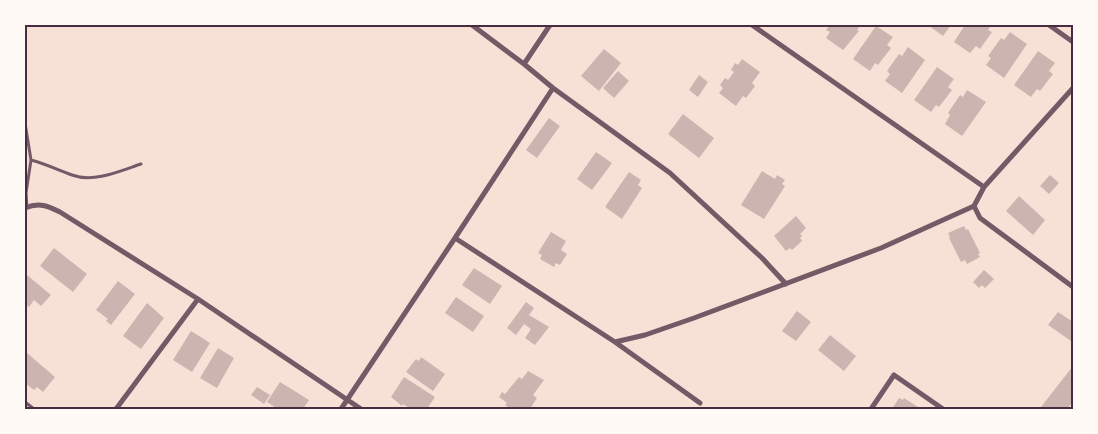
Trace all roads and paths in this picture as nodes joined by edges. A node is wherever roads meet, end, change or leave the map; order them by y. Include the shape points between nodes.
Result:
1 (472, 25) edge
2 (550, 25) edge
3 (752, 25) edge
4 (1049, 25) edge
5 (1073, 42) edge
6 (524, 64) junction
7 (553, 88) junction
8 (1073, 88) edge
9 (25, 123) edge
10 (31, 160) junction
11 (141, 164) dead end
12 (984, 187) junction
13 (974, 206) junction
14 (26, 208) edge
15 (456, 238) junction
16 (786, 284) junction
17 (1073, 288) edge
18 (198, 299) junction
19 (615, 342) junction
20 (348, 400) junction
21 (25, 402) edge
22 (700, 403) dead end
23 (34, 409) edge
24 (116, 409) edge
25 (341, 409) edge
26 (361, 409) edge
27 (871, 409) edge
28 (943, 409) edge

1 - 6 street
2 - 6 street
3 - 12 street
4 - 5 street
6 - 7 street
7 - 15 street
7 - 16 street via 670,173
8 - 12 street
9 - 10 lane
10 - 11 lane via 86,178
10 - 14 lane
12 - 13 street
13 - 16 street via 880,248
13 - 17 street via 980,218
14 - 18 street via 43,205 60,212
15 - 19 street
15 - 20 street
16 - 19 street via 645,335
18 - 20 street
18 - 24 street
19 - 22 street
20 - 25 street
20 - 26 street
21 - 23 lane
27 - 28 street via 894,375

